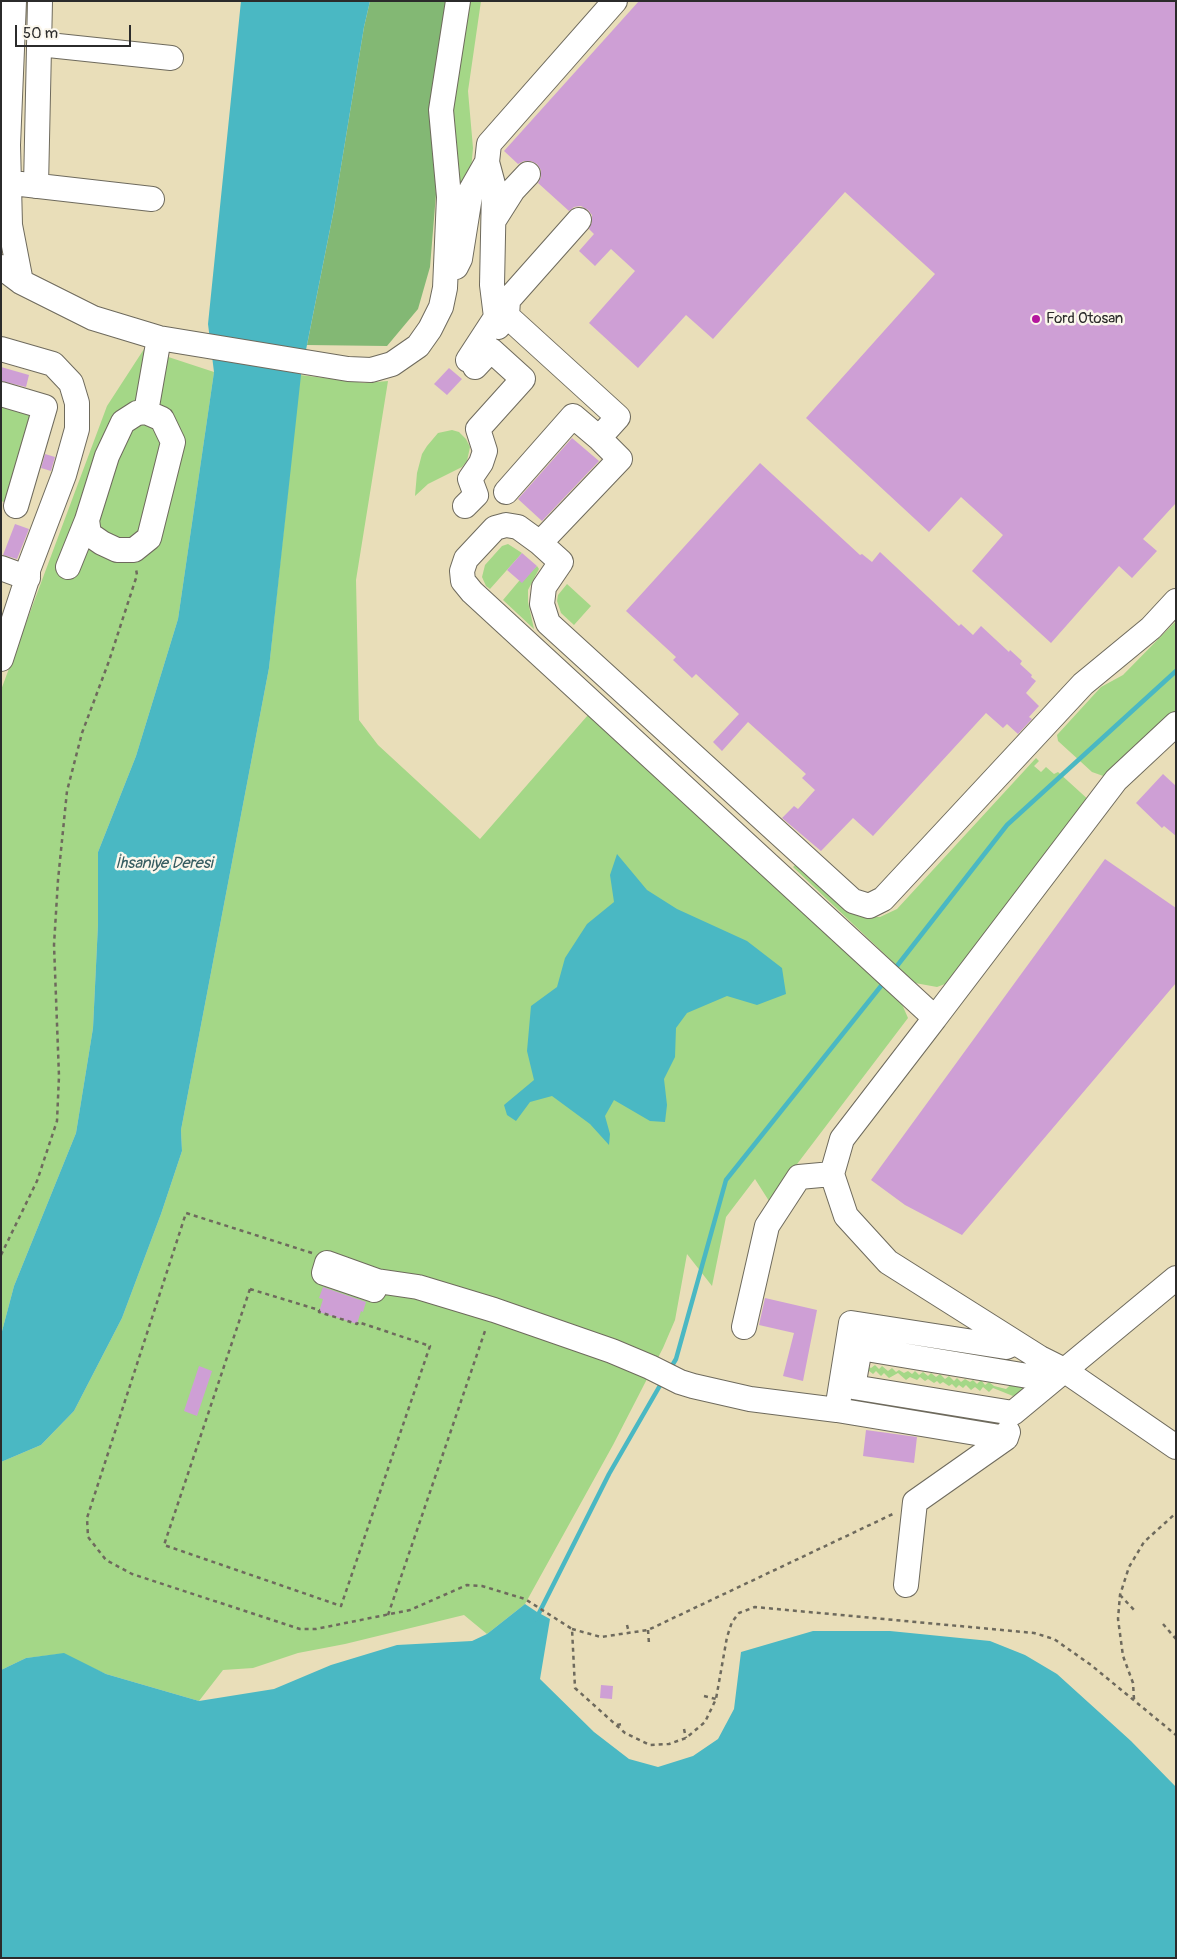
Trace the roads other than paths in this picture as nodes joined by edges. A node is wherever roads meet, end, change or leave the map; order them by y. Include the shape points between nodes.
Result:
1 (14, 1) edge
2 (40, 1) edge
3 (458, 1) edge
4 (615, 1) edge
5 (39, 44) junction
6 (170, 58) dead end
7 (487, 162) junction
8 (528, 174) dead end
9 (9, 183) junction
10 (36, 186) junction
11 (152, 199) dead end
12 (579, 220) dead end
13 (493, 222) junction
14 (1, 267) edge
15 (21, 282) junction
16 (445, 288) junction
17 (507, 316) junction
18 (158, 338) junction
19 (1, 349) edge
20 (491, 350) junction
21 (1, 394) edge
22 (146, 412) junction
23 (599, 438) junction
24 (506, 492) dead end
25 (8, 503) edge
26 (465, 506) dead end
27 (49, 516) junction
28 (87, 520) junction
29 (540, 543) junction
30 (68, 567) dead end
31 (1, 568) edge
32 (28, 578) junction
33 (1176, 601) edge
34 (1, 659) edge
35 (1176, 724) edge
36 (935, 1018) junction
37 (832, 1174) junction
38 (327, 1263) road end
39 (1176, 1278) edge
40 (744, 1327) dead end
41 (1016, 1343) junction
42 (1058, 1375) junction
43 (837, 1410) junction
44 (1012, 1413) junction
45 (1006, 1438) junction
46 (1176, 1446) edge
47 (906, 1586) dead end

1 - 9 street
2 - 5 street
3 - 16 street via 441,110 449,197
4 - 7 street via 489,144
5 - 6 street
5 - 10 street
7 - 13 street via 494,188
7 - 16 street via 471,190 460,259
8 - 13 street via 513,190
9 - 10 street
9 - 15 street via 10,225
10 - 11 street
12 - 17 street via 508,300
13 - 20 street via 492,285 496,317 471,364
14 - 15 street
15 - 18 street via 93,318
16 - 18 street via 441,307 418,346 392,364 371,370 348,370
17 - 20 street via 495,332
17 - 23 street via 618,417
18 - 22 street
19 - 27 street via 53,364 71,383 77,403 77,429
20 - 26 street via 523,379 478,429 485,451 470,479 476,495
21 - 25 street via 46,407
22 - 28 street via 137,413 123,422
22 - 28 street via 162,419 173,442 149,538 134,550 117,550 89,534
23 - 24 street via 573,416
23 - 29 street via 620,459
25 - 27 street
27 - 32 street via 28,570
28 - 30 street
29 - 33 street via 561,562 544,587 542,604 548,623 853,901 869,906 883,899 1083,684 1151,628
29 - 36 street via 518,527 506,525 495,528 466,560 463,581
31 - 32 street
32 - 34 street
35 - 36 street via 1116,780
36 - 37 street via 842,1139
37 - 40 street via 799,1177 767,1226
37 - 41 street via 846,1216 888,1262
38 - 43 street via 377,1280 418,1287 492,1309 612,1351 680,1382 750,1399
39 - 42 street
41 - 42 street via 1040,1358
41 - 43 street via 1006,1347 851,1323
42 - 44 street
42 - 44 street via 860,1348 853,1387
42 - 46 street
43 - 45 street
44 - 45 street
45 - 47 street via 915,1502

